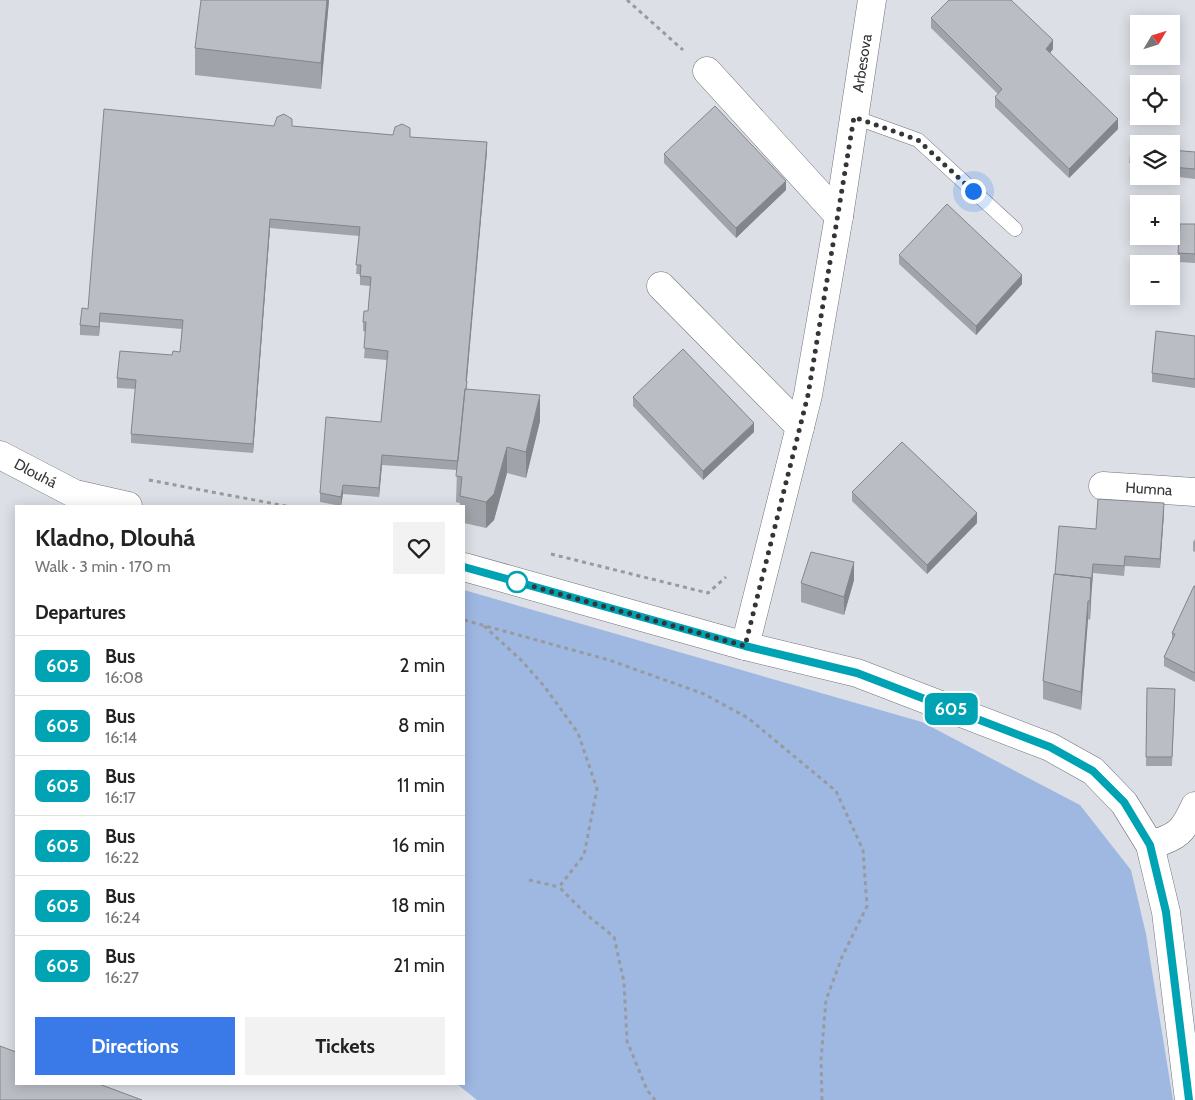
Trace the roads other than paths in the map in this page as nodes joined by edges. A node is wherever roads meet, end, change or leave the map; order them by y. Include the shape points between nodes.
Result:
1 (872, 0) edge
2 (707, 71) road end
3 (854, 117) junction
4 (839, 216) junction
5 (1014, 229) dead end
6 (661, 286) dead end
7 (800, 428) junction
8 (0, 456) edge
9 (1103, 486) dead end
10 (1195, 492) edge
11 (124, 505) edge
12 (465, 568) edge
13 (745, 646) junction
14 (1195, 806) edge
15 (1150, 845) junction
16 (1189, 1100) edge

1 - 3 street, Arbesova
2 - 4 street
3 - 4 street, Arbesova
3 - 5 lane via 918,140
4 - 7 street, Arbesova
6 - 7 street
7 - 13 street, Arbesova
8 - 11 street, Dlouhá via 75,494
9 - 10 street, Humna
12 - 13 street
13 - 15 street via 857,673 1050,747 1093,771 1124,802
14 - 15 street via 1185,828 1168,840
15 - 16 street via 1166,912

